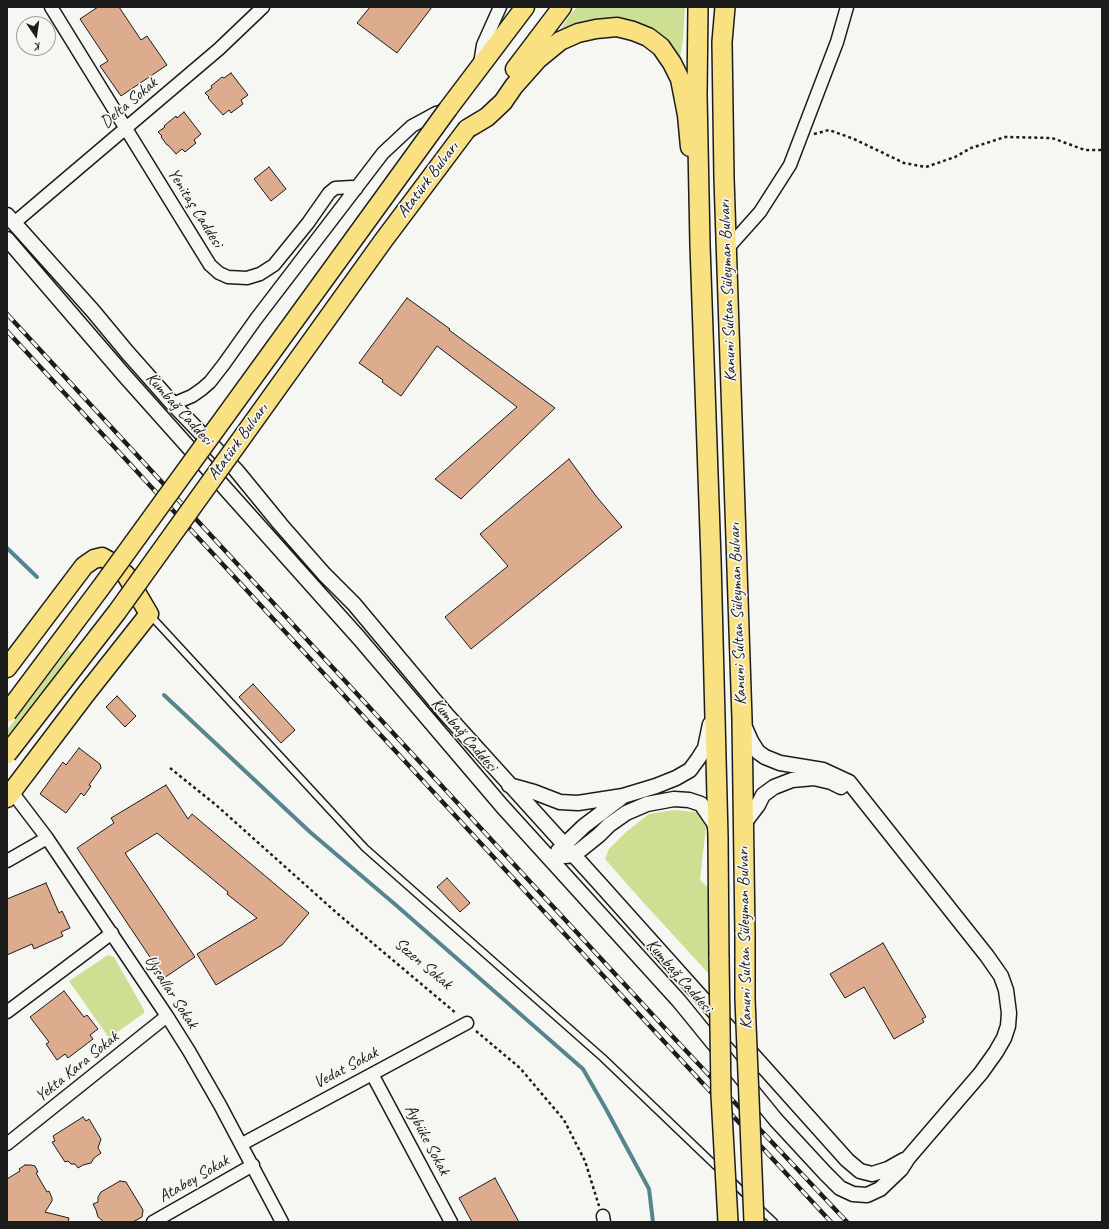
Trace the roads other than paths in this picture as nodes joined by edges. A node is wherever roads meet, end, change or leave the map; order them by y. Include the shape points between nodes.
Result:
1 (51, 7) edge
2 (263, 7) edge
3 (500, 7) edge
4 (525, 7) edge
5 (562, 7) edge
6 (698, 7) edge
7 (725, 7) edge
8 (847, 7) edge
9 (480, 66) junction
10 (448, 109) junction
11 (125, 128) junction
12 (467, 128) junction
13 (356, 189) junction
14 (11, 219) edge
15 (7, 239) edge
16 (700, 245) junction
17 (726, 249) junction
18 (173, 404) junction
19 (149, 614) junction
20 (7, 668) edge
21 (715, 704) junction
22 (7, 713) edge
23 (742, 719) junction
24 (7, 754) edge
25 (509, 785) junction
26 (9, 795) edge
27 (623, 796) junction
28 (862, 799) junction
29 (742, 826) junction
30 (718, 837) junction
31 (47, 838) junction
32 (564, 845) junction
33 (574, 855) junction
34 (550, 860) junction
35 (7, 861) edge
36 (112, 933) junction
37 (7, 1012) edge
38 (168, 1016) junction
39 (467, 1023) road end
40 (372, 1074) junction
41 (7, 1144) edge
42 (242, 1144) junction
43 (908, 1158) junction
44 (253, 1165) junction
45 (153, 1222) edge
46 (282, 1222) edge
47 (451, 1222) edge
48 (728, 1222) edge
49 (754, 1222) edge
50 (774, 1222) edge

1 - 11 street, Yenitaş Caddesi
2 - 11 street, Delta Sokak via 219,49
3 - 9 street via 483,45
4 - 9 main road, Atatürk Bulvarı
5 - 12 main road, Atatürk Bulvarı
6 - 16 highway, Kanuni Sultan Süleyman Bulvarı
7 - 17 highway, Kanuni Sultan Süleyman Bulvarı via 722,83
8 - 17 street via 837,42 790,165 760,212
9 - 10 main road, Atatürk Bulvarı
10 - 13 street via 412,126 383,153
10 - 22 main road, Atatürk Bulvarı, bridge
11 - 13 street, Yenitaş Caddesi via 210,265 228,277 247,278 260,274 274,264 329,193 335,188
11 - 14 street, Delta Sokak
12 - 16 main road via 487,117 538,60 560,42 578,33 617,27 648,37 661,47 680,79 689,132
12 - 24 main road, Atatürk Bulvarı, bridge via 387,234 117,612
13 - 18 street via 210,382 192,396
14 - 18 street, Kumbağ Caddesi
15 - 34 street, Kumbağ Caddesi
16 - 21 highway, Kanuni Sultan Süleyman Bulvarı
17 - 23 highway, Kanuni Sultan Süleyman Bulvarı
18 - 25 street, Kumbağ Caddesi via 236,470 281,526 354,604
19 - 20 main road via 126,575 102,557 94,559 84,566
19 - 26 main road
19 - 50 lane via 365,848 603,1058
21 - 27 street via 704,748 690,770 656,786
21 - 30 highway, Kanuni Sultan Süleyman Bulvarı
23 - 28 street, Kumbağ Caddesi via 754,746 765,757 780,763 823,770 836,775 849,782
23 - 29 highway, Kanuni Sultan Süleyman Bulvarı
25 - 27 street via 560,802 578,803
25 - 32 street, Kumbağ Caddesi
26 - 31 street, Uysallar Sokak
27 - 32 street
28 - 29 street, Kumbağ Caddesi via 831,782 814,778 792,780 774,787 763,795
28 - 43 street, Kumbağ Caddesi via 987,956 1001,976 1008,1003 1008,1026 996,1052
29 - 49 highway, Kanuni Sultan Süleyman Bulvarı, bridge via 745,999
30 - 33 street via 714,824 702,804 674,799 646,804 626,813 609,824
30 - 48 highway, Kanuni Sultan Süleyman Bulvarı, bridge via 721,1095
31 - 35 street
31 - 36 street, Uysallar Sokak
32 - 33 street, Kumbağ Caddesi
32 - 34 street
33 - 34 street
33 - 43 street, Kumbağ Caddesi via 847,1160 860,1171 872,1174
34 - 43 street, Kumbağ Caddesi via 679,1001 776,1120 840,1188 853,1194 867,1195 880,1189 901,1169
36 - 37 street
36 - 38 street, Uysallar Sokak
38 - 41 street, Yekta Kara Sokak
38 - 42 street, Uysallar Sokak
39 - 40 street, Vedat Sokak
40 - 42 street, Vedat Sokak
40 - 47 street, Aybüke Sokak
42 - 44 street, Uysallar Sokak
44 - 45 street, Atabey Sokak
44 - 46 street, Uysallar Sokak

